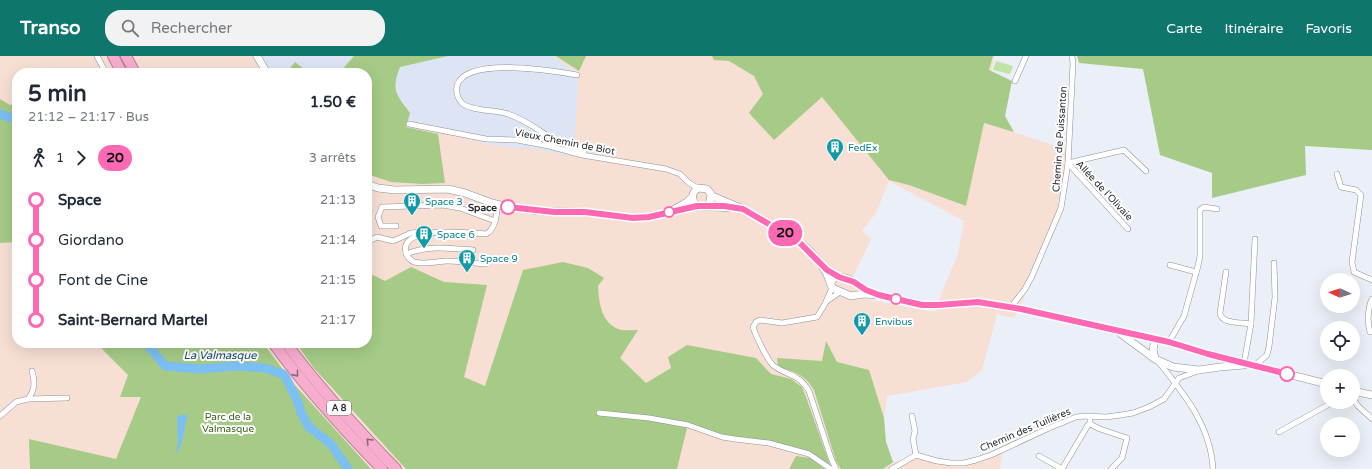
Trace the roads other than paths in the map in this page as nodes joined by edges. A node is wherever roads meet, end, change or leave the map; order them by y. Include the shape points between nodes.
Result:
1 (97, 56) edge
2 (113, 56) edge
3 (126, 56) edge
4 (252, 56) edge
5 (257, 56) edge
6 (1026, 56) edge
7 (1072, 56) edge
8 (103, 68) edge
9 (119, 68) edge
10 (132, 68) edge
11 (258, 68) edge
12 (264, 68) edge
13 (577, 75) dead end
14 (1015, 82) dead end
15 (409, 124) dead end
16 (598, 156) junction
17 (1068, 163) junction
18 (1146, 171) dead end
19 (1337, 174) dead end
20 (372, 186) edge
21 (695, 192) junction
22 (712, 196) junction
23 (498, 205) junction
24 (697, 206) junction
25 (706, 206) junction
26 (743, 209) junction
27 (1217, 209) dead end
28 (671, 211) junction
29 (495, 221) junction
30 (396, 226) dead end
31 (1128, 229) dead end
32 (427, 232) junction
33 (1255, 239) dead end
34 (372, 240) edge
35 (473, 250) dead end
36 (406, 254) junction
37 (1274, 263) dead end
38 (485, 264) dead end
39 (1170, 265) dead end
40 (823, 267) junction
41 (1196, 272) junction
42 (1226, 272) dead end
43 (839, 277) junction
44 (1372, 280) edge
45 (859, 285) junction
46 (831, 286) junction
47 (840, 292) junction
48 (857, 295) junction
49 (879, 295) junction
50 (1372, 299) edge
51 (826, 302) junction
52 (1011, 308) junction
53 (1251, 324) junction
54 (1116, 330) junction
55 (1372, 332) edge
56 (1155, 339) junction
57 (1169, 342) junction
58 (277, 348) edge
59 (290, 348) edge
60 (1208, 354) junction
61 (1155, 359) junction
62 (1249, 364) junction
63 (1202, 370) junction
64 (32, 371) dead end
65 (1320, 382) edge
66 (1175, 383) junction
67 (1360, 392) edge
68 (1372, 395) edge
69 (67, 398) dead end
70 (28, 399) junction
71 (1360, 408) edge
72 (1321, 409) edge
73 (599, 413) dead end
74 (0, 416) edge
75 (912, 416) dead end
76 (1090, 416) junction
77 (1372, 419) edge
78 (1090, 424) junction
79 (1280, 432) dead end
80 (916, 454) junction
81 (1039, 456) dead end
82 (382, 469) edge
83 (396, 469) edge
84 (831, 469) edge
85 (836, 469) edge
86 (892, 469) edge
87 (1111, 469) edge
88 (1213, 469) edge

1 - 8 street
2 - 9 highway
3 - 10 highway
4 - 11 main road
5 - 12 main road
6 - 14 street
7 - 17 street, Chemin de Puissanton
13 - 16 street via 519,66 488,67 465,75 458,83 457,94 466,106 517,117 563,144
15 - 16 street, Vieux Chemin de Biot via 493,140 517,140 582,155
16 - 21 street, Vieux Chemin de Biot via 672,170 684,176
17 - 18 street via 1124,150
17 - 31 street, Allée de l'Olivaie
17 - 52 street, Chemin de Puissanton via 1061,208 1032,276
19 - 44 street via 1342,187 1356,190 1361,195 1352,262 1354,272
20 - 23 main road via 395,190 457,190
21 - 22 main road via 707,189
21 - 24 main road via 694,202
21 - 28 main road via 687,202
22 - 25 main road
22 - 26 main road
23 - 28 main road via 539,211 585,212 633,218
23 - 29 street
24 - 25 main road
24 - 28 main road
25 - 26 main road
26 - 40 main road via 796,240
27 - 41 street via 1204,207 1200,210 1200,256
29 - 30 street via 460,208 442,205 382,207 378,217 381,226
29 - 32 street via 493,228 486,234
32 - 34 street via 413,233 393,241 377,237
32 - 36 street via 409,241 406,245
33 - 53 street
35 - 36 street via 435,247
36 - 38 street via 418,262
37 - 62 street via 1275,297 1269,347 1267,355
39 - 41 street
40 - 43 main road
40 - 46 main road
41 - 57 street via 1184,316
42 - 53 street via 1220,317 1224,320
43 - 45 main road
43 - 46 main road via 834,278
45 - 48 main road
45 - 49 main road
46 - 47 main road
46 - 51 street
47 - 48 main road
47 - 51 street
48 - 49 main road
49 - 52 main road via 922,305 978,302
50 - 55 street via 1368,326
51 - 85 street via 817,317 782,323 760,320 753,327 772,365 795,376 809,391
52 - 54 main road
53 - 62 street
54 - 56 main road
54 - 61 main road
56 - 57 main road
56 - 61 main road
57 - 60 main road
58 -> 82 highway, A 8 via 334,419
83 -> 59 highway, A 8 via 341,411
60 - 62 main road
60 - 63 main road via 1209,363
61 - 63 main road via 1173,367
61 - 66 street
62 - 63 main road
62 - 65 main road
63 - 66 street, Chemin des Tuilières via 1179,378
64 - 70 street via 35,385
66 - 76 street, Chemin des Tuilières via 1164,399 1148,407 1121,415
66 - 88 street via 1206,432
67 - 68 main road
69 - 70 street
70 - 74 street via 16,402
71 - 77 street
72 - 79 street
73 - 84 street via 649,418 688,425 722,437 770,443 809,454
75 - 80 street
76 - 78 street
76 - 80 street, Chemin des Tuilières via 1076,417 992,455 964,463 943,462
78 - 81 street via 1062,469
78 - 87 street via 1127,438 1122,458
80 - 86 street

